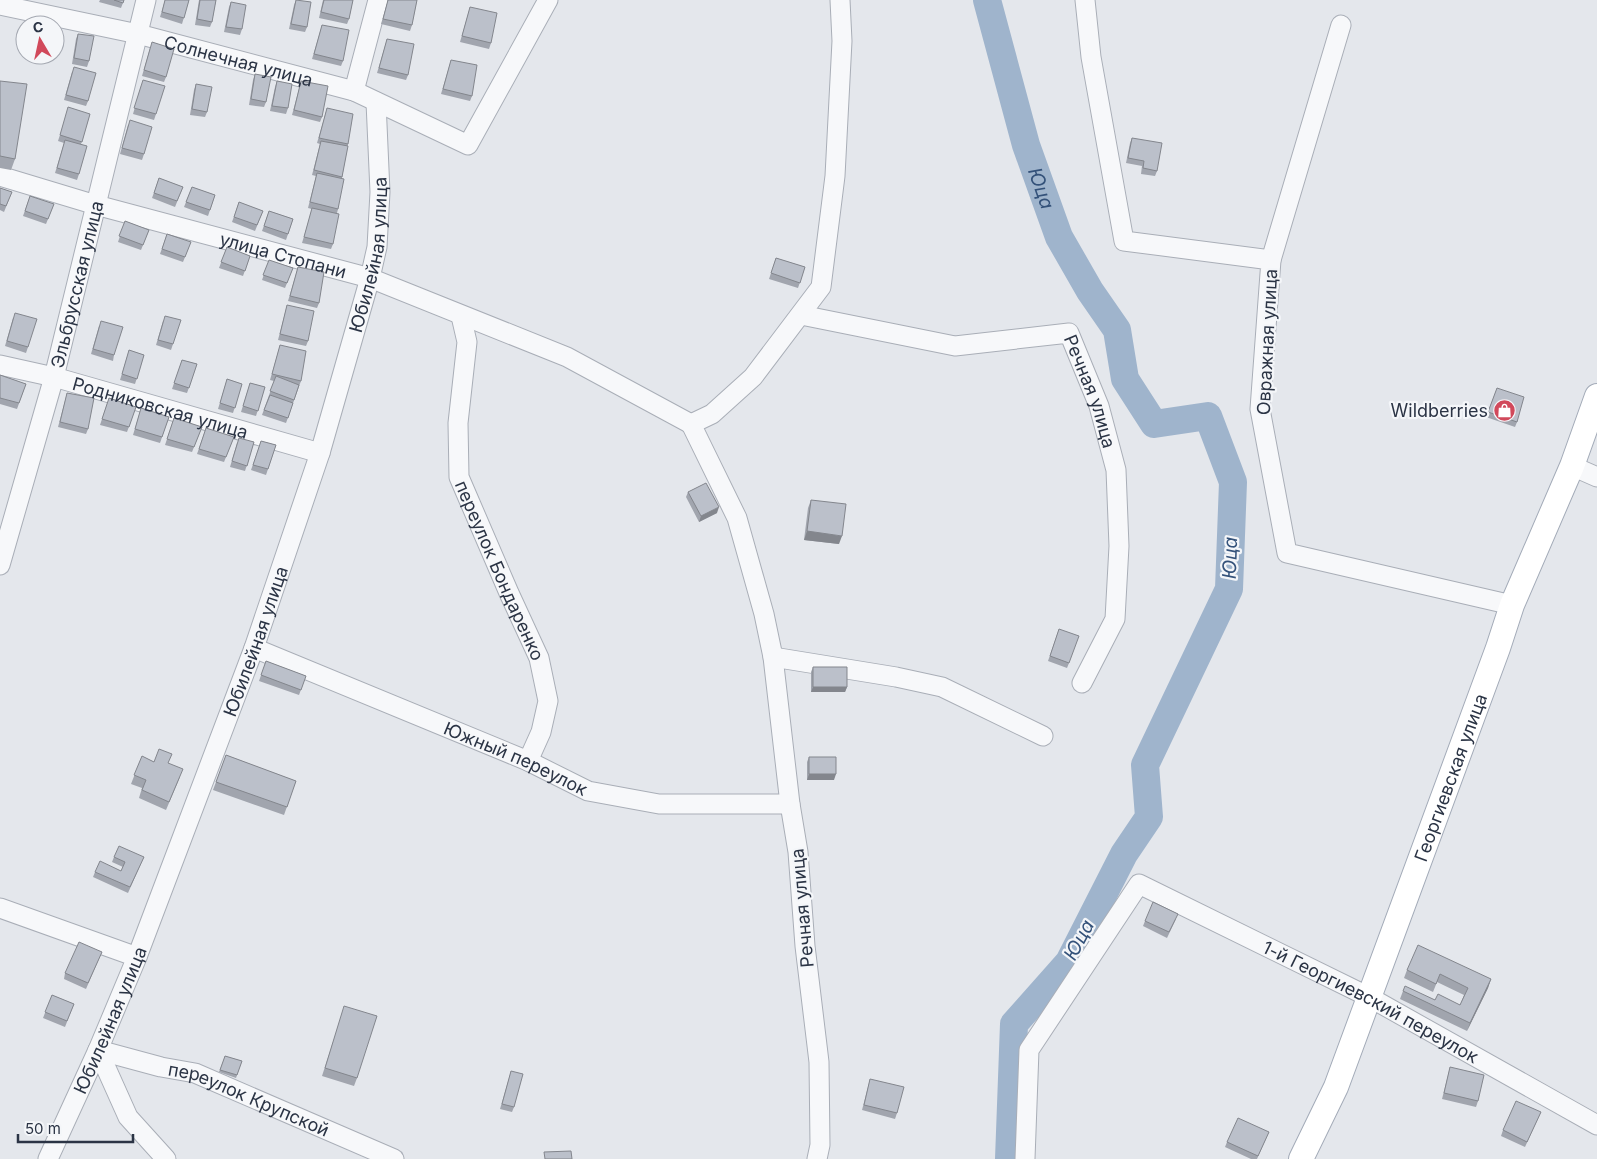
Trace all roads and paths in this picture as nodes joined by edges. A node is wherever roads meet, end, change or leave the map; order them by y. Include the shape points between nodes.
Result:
1 (146, 0) edge
2 (378, 0) edge
3 (548, 0) edge
4 (840, 0) edge
5 (1085, 0) edge
6 (0, 5) edge
7 (1341, 25) dead end
8 (138, 34) junction
9 (354, 91) junction
10 (376, 102) junction
11 (0, 176) edge
12 (96, 205) junction
13 (1271, 260) junction
14 (370, 278) junction
15 (801, 315) junction
16 (461, 316) junction
17 (0, 365) edge
18 (54, 377) junction
19 (1597, 396) edge
20 (691, 424) junction
21 (320, 453) junction
22 (1572, 466) junction
23 (1597, 477) edge
24 (0, 565) edge
25 (1512, 605) junction
26 (254, 648) junction
27 (773, 657) junction
28 (1082, 683) dead end
29 (1043, 736) dead end
30 (528, 761) junction
31 (790, 804) junction
32 (0, 908) edge
33 (136, 957) junction
34 (1369, 997) junction
35 (98, 1050) junction
36 (1597, 1125) edge
37 (48, 1159) edge
38 (166, 1159) edge
39 (394, 1159) edge
40 (817, 1159) edge
41 (1025, 1159) edge
42 (1301, 1159) edge

1 - 8 street, Эльбрусская улица
2 - 9 street
3 - 10 street, Солнечная улица via 468,145
4 - 15 street via 842,41 835,176 828,234 821,287
5 - 13 street, Овражная улица via 1090,57 1124,241
6 - 8 street, Солнечная улица
7 - 13 street
8 - 9 street, Солнечная улица
8 - 12 street, Эльбрусская улица
9 - 10 street, Солнечная улица
10 - 14 street, Юбилейная улица via 380,192 377,247
11 - 12 street, улица Стопани
12 - 14 street, улица Стопани
12 - 18 street, Эльбрусская улица
13 - 25 street, Овражная улица via 1260,409 1287,553
14 - 16 street, улица Стопани
14 - 21 street, Юбилейная улица
15 - 20 street via 753,377 712,414
15 - 28 street, Речная улица via 955,346 1070,333 1100,406 1116,470 1119,546 1115,620
16 - 20 street, улица Стопани via 566,357
16 - 30 street, переулок Бондаренко via 467,342 458,424 459,478 539,658 548,701 541,732
17 - 18 street, Родниковская улица
18 - 21 street, Родниковская улица
18 - 24 street, Эльбрусская улица
19 - 22 main road, Георгиевская улица
20 - 27 street, Речная улица via 737,518
21 - 26 street, Юбилейная улица
22 - 23 street
22 - 25 main road, Георгиевская улица
25 - 34 main road, Георгиевская улица
26 - 30 street, Южный переулок
26 - 33 street, Юбилейная улица
27 - 29 street via 896,676 942,687
27 - 31 street, Речная улица
30 - 31 street, Южный переулок via 588,791 659,804
31 - 40 street, Речная улица via 798,852 819,1062 820,1145
32 - 33 street
33 - 35 street, Юбилейная улица
34 - 36 street, 1-й Георгиевский переулок
34 - 41 street, 1-й Георгиевский переулок via 1139,884 1029,1050
34 - 42 main road, Георгиевская улица via 1336,1087
35 - 37 street, Юбилейная улица
35 - 38 street via 128,1117
35 - 39 street, переулок Крупской via 196,1073

